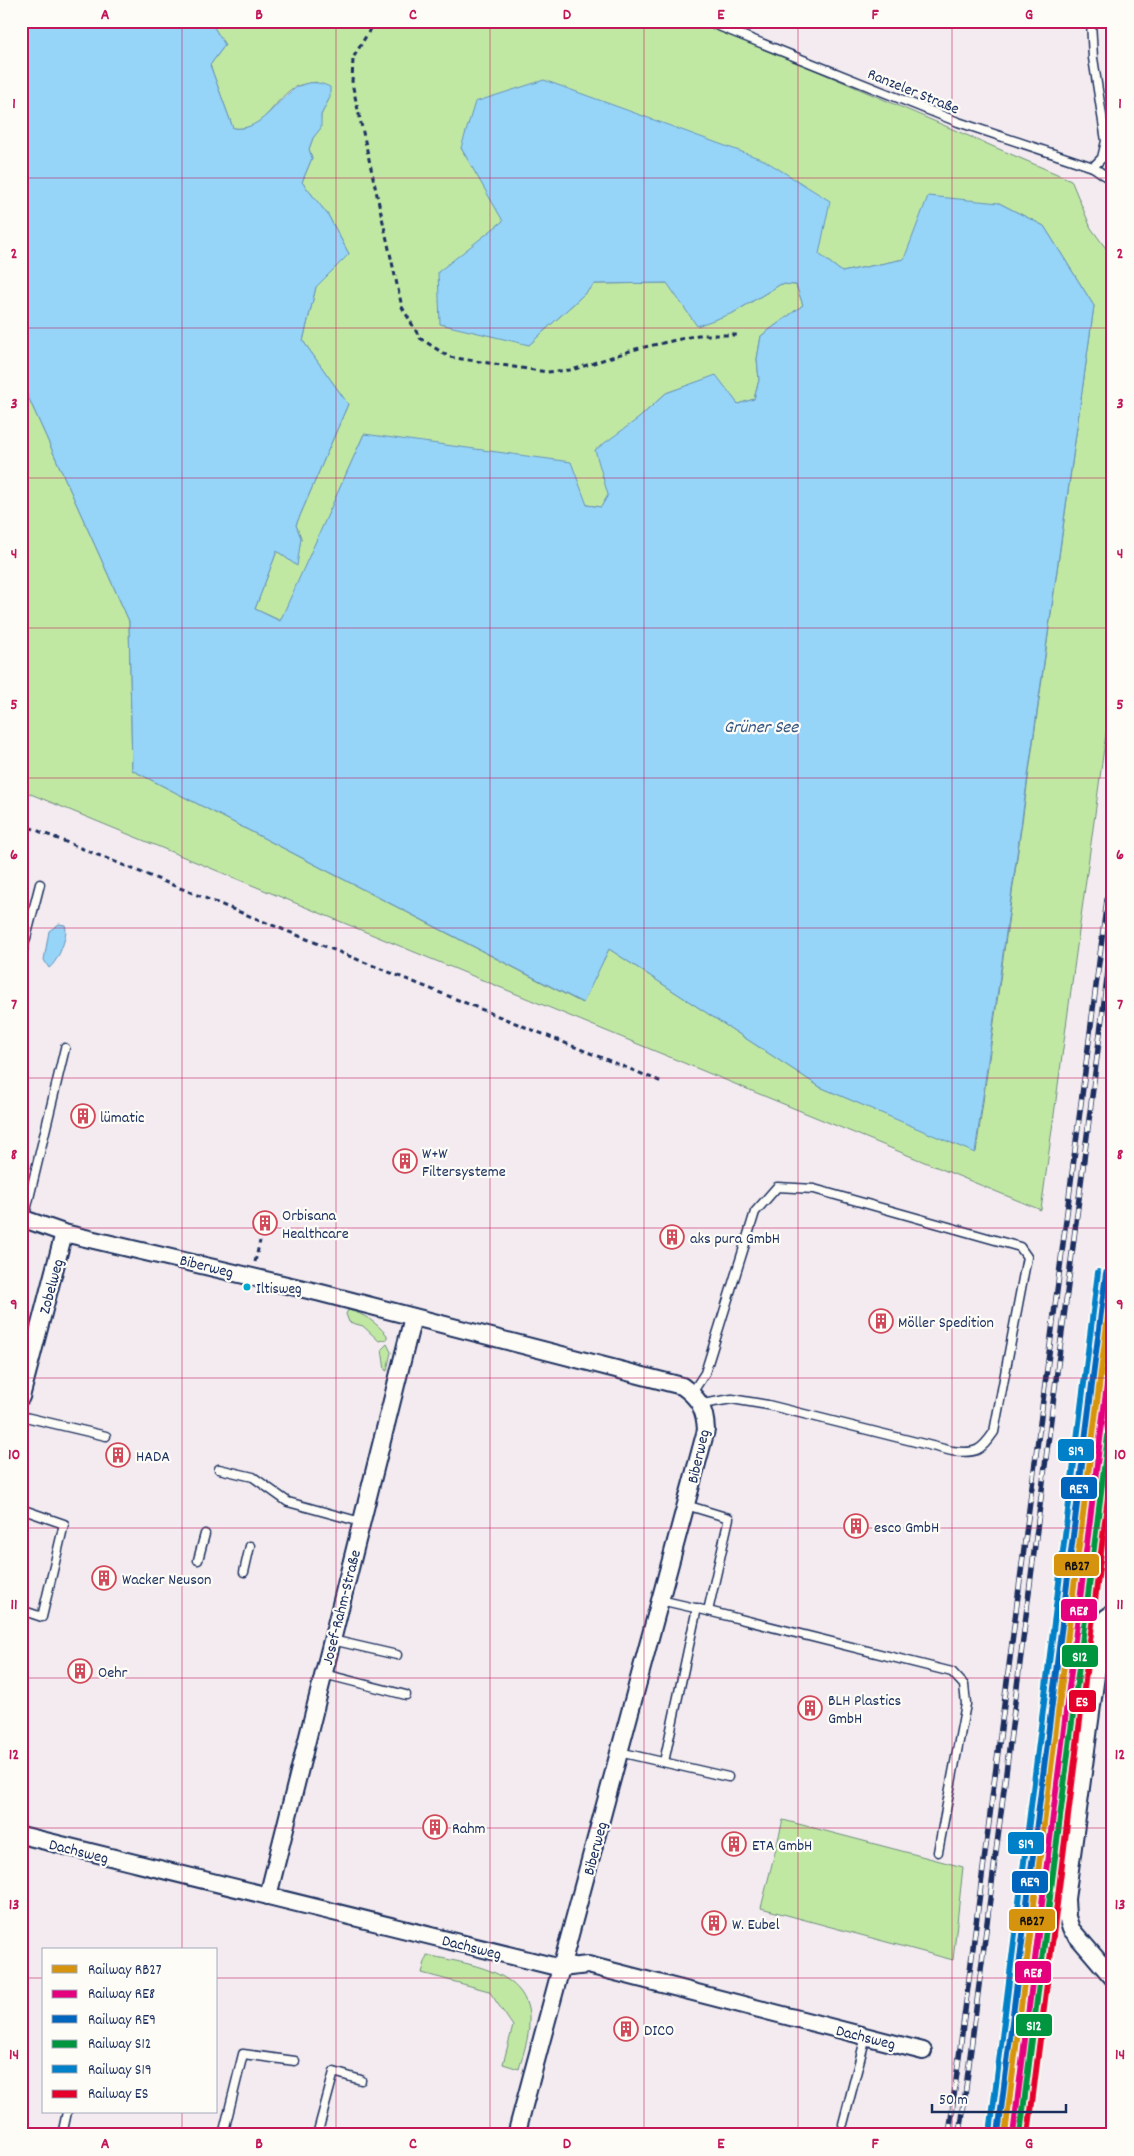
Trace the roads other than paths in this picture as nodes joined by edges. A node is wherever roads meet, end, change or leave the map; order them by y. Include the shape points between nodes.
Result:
1 (706, 21) edge
2 (1091, 21) edge
3 (1093, 167) junction
4 (1113, 181) edge
5 (40, 884) dead end
6 (21, 957) edge
7 (65, 1048) dead end
8 (22, 1218) edge
9 (64, 1233) junction
10 (414, 1317) junction
11 (21, 1397) edge
12 (697, 1399) junction
13 (21, 1416) edge
14 (106, 1436) dead end
15 (219, 1469) dead end
16 (686, 1505) junction
17 (21, 1509) edge
18 (362, 1522) junction
19 (205, 1534) dead end
20 (250, 1546) dead end
21 (198, 1560) dead end
22 (244, 1572) dead end
23 (660, 1600) junction
24 (697, 1608) junction
25 (21, 1610) edge
26 (708, 1611) junction
27 (1113, 1613) edge
28 (332, 1640) junction
29 (397, 1655) dead end
30 (323, 1674) junction
31 (406, 1695) dead end
32 (619, 1752) junction
33 (664, 1762) junction
34 (728, 1777) dead end
35 (21, 1835) edge
36 (938, 1852) dead end
37 (268, 1896) junction
38 (561, 1968) junction
39 (1113, 1978) edge
40 (866, 2036) junction
41 (923, 2051) dead end
42 (295, 2061) dead end
43 (360, 2080) dead end
44 (67, 2114) edge
45 (843, 2124) dead end
46 (62, 2135) edge
47 (223, 2135) edge
48 (317, 2135) edge
49 (516, 2135) edge

1 - 3 lane, Ranzeler Straße via 958,122
2 - 3 lane via 1093,58 1106,141 1102,158
3 - 4 lane, Ranzeler Straße
5 - 6 lane
7 - 8 lane
8 - 9 street, Biberweg
9 - 10 street, Biberweg via 184,1259
9 - 11 street, Zobelweg
10 - 12 street, Biberweg via 682,1386
10 - 18 street, Josef-Rahm-Straße
12 - 12 lane via 768,1405 952,1451 969,1453 983,1448 994,1432 1028,1257 1020,1247 814,1189 777,1187 755,1212
12 - 16 street, Biberweg via 706,1417 706,1430
13 - 14 lane
15 - 18 lane via 252,1477 288,1502
16 - 23 street, Biberweg
16 - 26 lane via 729,1518
17 - 25 lane via 64,1524 42,1617
18 - 28 street, Josef-Rahm-Straße
19 - 21 lane
20 - 22 lane
23 - 24 lane
23 - 32 street, Biberweg
24 - 26 lane
24 - 33 lane
26 - 36 lane via 952,1672 964,1685 966,1704
27 - 39 street via 1106,1618 1102,1632 1066,1917 1071,1929
28 - 29 lane
28 - 30 street, Josef-Rahm-Straße
30 - 31 lane
30 - 37 street, Josef-Rahm-Straße
32 - 33 lane
32 - 38 street, Biberweg
33 - 34 lane
35 - 37 street, Dachsweg
37 - 38 street, Dachsweg
38 - 40 street, Dachsweg via 588,1965
38 - 49 street, Biberweg
40 - 41 street, Dachsweg
40 - 45 lane
42 - 47 lane via 243,2054
43 - 48 lane via 334,2072
44 - 46 lane

